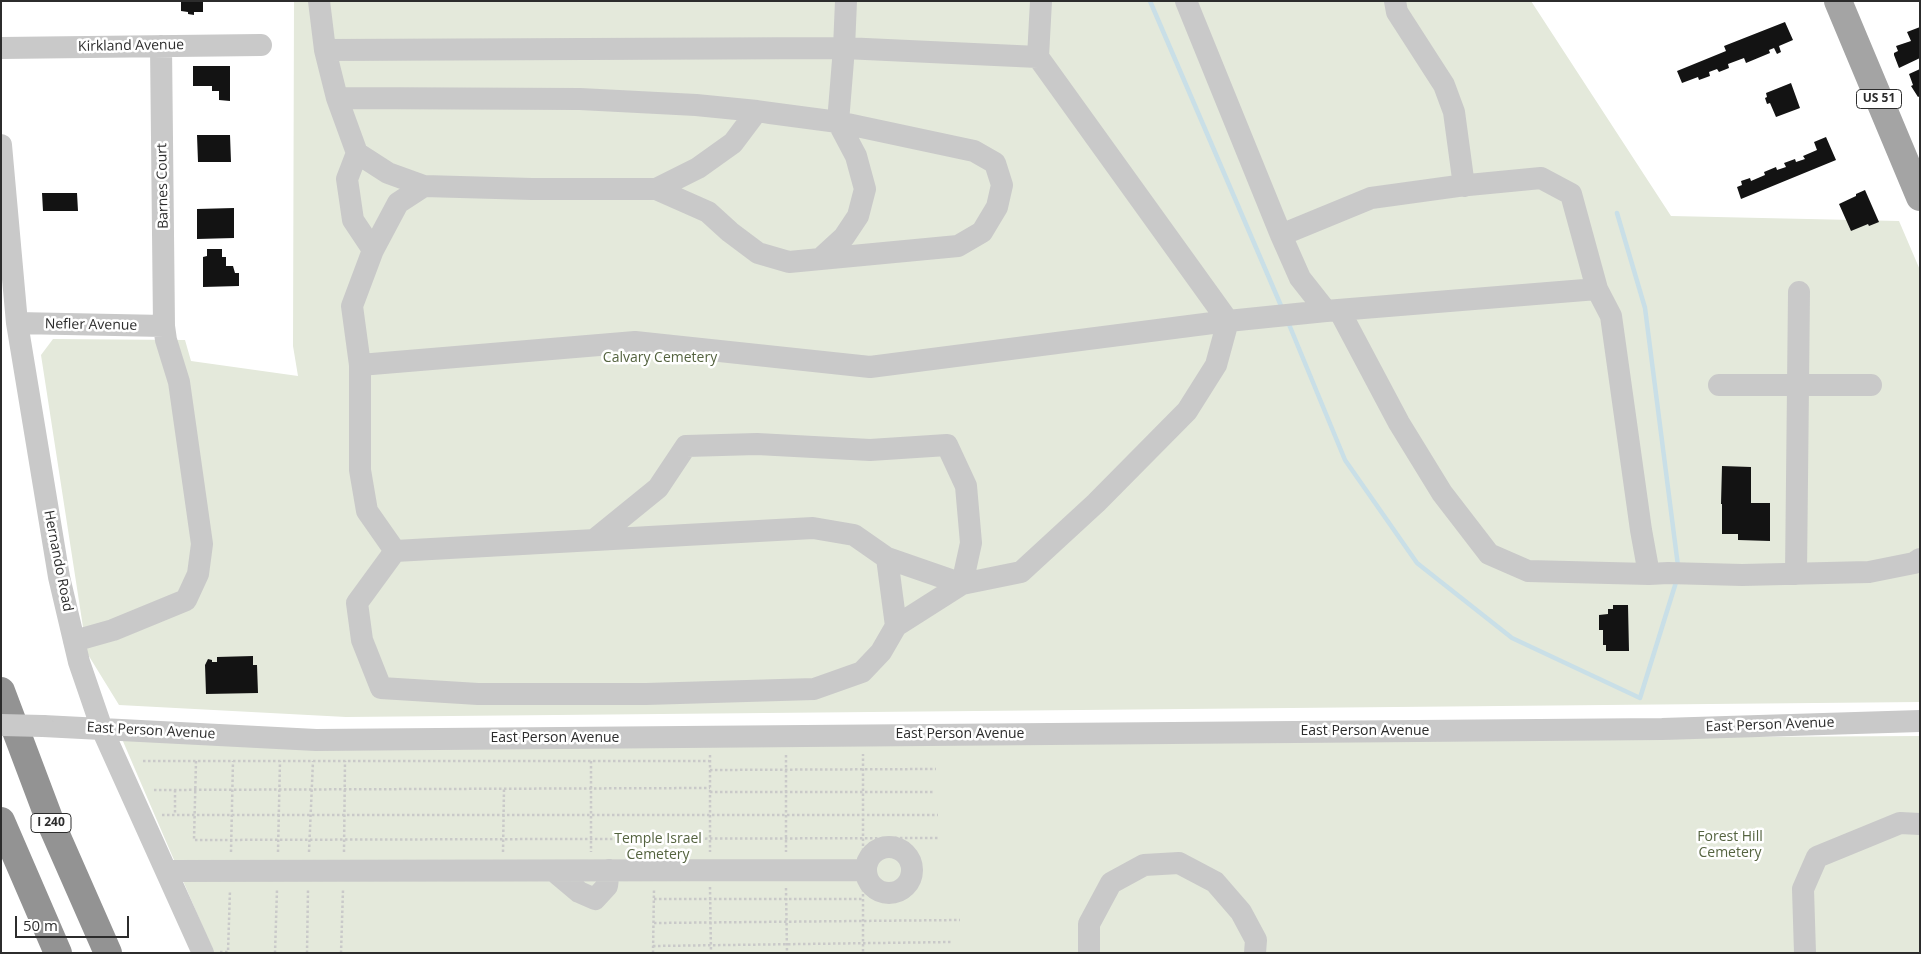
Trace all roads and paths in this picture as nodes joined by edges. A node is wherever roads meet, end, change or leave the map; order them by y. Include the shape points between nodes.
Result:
1 (319, 1) edge
2 (846, 1) edge
3 (1041, 1) edge
4 (1186, 1) edge
5 (1395, 1) edge
6 (1838, 1) edge
7 (261, 45) dead end
8 (162, 46) junction
9 (1, 48) edge
10 (844, 48) junction
11 (325, 50) junction
12 (1038, 57) junction
13 (337, 98) junction
14 (757, 111) junction
15 (838, 122) junction
16 (1, 145) edge
17 (357, 153) junction
18 (424, 186) junction
19 (1464, 186) junction
20 (656, 189) junction
21 (1920, 197) edge
22 (1281, 235) junction
23 (372, 250) junction
24 (820, 259) junction
25 (1598, 289) junction
26 (1799, 292) dead end
27 (1323, 311) junction
28 (1228, 321) junction
29 (17, 323) junction
30 (164, 326) junction
31 (360, 365) junction
32 (1719, 385) dead end
33 (1798, 385) junction
34 (1871, 385) dead end
35 (594, 540) junction
36 (395, 551) junction
37 (887, 558) junction
38 (1920, 559) edge
39 (1650, 574) junction
40 (1796, 574) junction
41 (962, 584) junction
42 (896, 626) junction
43 (74, 641) junction
44 (1, 691) edge
45 (1920, 721) edge
46 (1, 725) edge
47 (102, 729) junction
48 (863, 746) dead end
49 (710, 754) dead end
50 (786, 754) dead end
51 (143, 761) dead end
52 (196, 761) junction
53 (591, 761) junction
54 (710, 761) junction
55 (863, 769) junction
56 (936, 769) dead end
57 (710, 770) junction
58 (786, 770) junction
59 (504, 789) junction
60 (591, 789) junction
61 (154, 790) dead end
62 (175, 790) junction
63 (196, 790) junction
64 (710, 790) junction
65 (786, 792) junction
66 (863, 792) junction
67 (935, 792) dead end
68 (503, 814) junction
69 (591, 814) junction
70 (160, 815) dead end
71 (175, 815) junction
72 (194, 815) junction
73 (710, 815) junction
74 (786, 815) junction
75 (863, 815) junction
76 (938, 815) dead end
77 (1, 822) edge
78 (1920, 824) edge
79 (710, 838) junction
80 (786, 838) junction
81 (863, 838) junction
82 (939, 838) dead end
83 (503, 839) junction
84 (591, 839) junction
85 (503, 870) junction
86 (600, 870) junction
87 (655, 870) junction
88 (710, 870) junction
89 (786, 870) junction
90 (864, 870) junction
91 (166, 871) junction
92 (654, 899) junction
93 (710, 899) junction
94 (786, 899) junction
95 (863, 899) junction
96 (960, 920) dead end
97 (863, 921) junction
98 (654, 922) junction
99 (711, 922) junction
100 (786, 922) junction
101 (952, 942) dead end
102 (787, 944) junction
103 (863, 944) junction
104 (711, 945) junction
105 (654, 946) junction
106 (58, 953) edge
107 (108, 953) edge
108 (203, 953) edge
109 (653, 953) edge
110 (711, 953) edge
111 (787, 953) edge
112 (863, 953) edge
113 (1089, 953) edge
114 (1255, 953) edge
115 (1805, 953) edge

1 - 11 street
2 - 10 street
3 - 12 street
4 - 22 street
5 - 19 street via 1397,12 1444,84 1454,112
6 - 21 main road, US 51
7 - 8 street, Kirkland Avenue
8 - 9 street, Kirkland Avenue
8 - 30 street, Barnes Court
10 - 11 street
10 - 12 street
10 - 15 street
11 - 13 street
12 - 28 street
13 - 14 street via 580,99
13 - 17 street
14 - 15 street
14 - 20 street via 733,143 698,168
15 - 24 street via 856,156 865,189 858,216 844,237
15 - 24 street via 974,151 995,162 1002,185 997,207 982,232 958,246
16 - 29 street, Hernando Road
17 - 18 street via 388,173
17 - 23 street via 346,179 353,220
18 - 20 street
18 - 23 street via 398,203
19 - 22 street via 1371,198
19 - 25 street via 1541,178 1571,194
20 - 24 street via 708,212 758,253 789,262
22 - 27 street via 1300,278
23 - 31 street via 352,306
25 - 27 street
25 - 39 street via 1611,316
26 - 33 street
27 - 28 street
27 - 39 street via 1404,430 1442,493 1489,554 1528,571
28 - 31 street via 870,367 635,342
28 - 41 street via 1216,365 1186,411 1096,503 1021,572
29 - 30 street, Nefler Avenue
29 - 43 street, Hernando Road via 59,577
30 - 43 street, Barnes Court via 180,382 202,544 198,574 186,600 113,630
31 - 36 street via 360,470 367,511
32 - 33 street
33 - 34 street
33 - 40 street
35 - 36 street
35 - 37 street via 813,528 854,535
35 - 41 street via 658,488 686,446 757,444 870,450 946,445 966,486 971,544
36 - 42 street via 357,603 362,640 381,688 478,694 814,689 862,672 881,652
37 - 41 street
37 - 42 street
38 - 40 street via 1868,572
39 - 40 street
41 - 42 street
43 - 47 street, Hernando Road
44 - 107 highway, I 240 via 50,821
45 - 47 street, East Person Avenue via 1642,729 316,740
46 - 47 street, East Person Avenue, bridge
47 - 91 street, Hernando Road
48 - 55 path
49 - 54 path
50 - 58 path
51 - 52 path
52 - 53 path
52 - 63 path
53 - 54 path
53 - 60 path
54 - 57 path
55 - 56 path
55 - 58 path
55 - 66 path
57 - 58 path
57 - 64 path
58 - 65 path
59 - 60 path
59 - 63 path
59 - 68 path
60 - 64 path
60 - 69 path
61 - 62 path
62 - 63 path
62 - 71 path
63 - 72 path
64 - 65 path
64 - 73 path
65 - 66 path
65 - 74 path
66 - 67 path
66 - 75 path
68 - 69 path
68 - 72 path
68 - 83 path
69 - 73 path
69 - 84 path
70 - 71 path
71 - 72 path
72 - 83 path via 194,840
73 - 74 path
73 - 79 path
74 - 75 path
74 - 80 path
75 - 76 path
75 - 81 path
77 - 106 highway
78 - 115 street via 1900,823 1817,857 1803,889
79 - 80 path
79 - 84 path
79 - 88 path
80 - 81 path
80 - 89 path
81 - 82 path
81 - 90 path
83 - 84 path
83 - 85 path
84 - 86 path
85 - 86 street via 554,870 579,892 595,899 607,886
85 - 91 street
86 - 87 street
87 - 88 street
87 - 92 path
88 - 89 street
88 - 93 path
89 - 90 street
89 - 94 path
90 - 95 path
91 - 108 street, Hernando Road
92 - 93 path
92 - 98 path
93 - 94 path
93 - 99 path
94 - 95 path
94 - 100 path
95 - 97 path
96 - 97 path
97 - 100 path
97 - 103 path
98 - 99 path
98 - 105 path
99 - 100 path
99 - 104 path
100 - 102 path
101 - 103 path
102 - 103 path
102 - 104 path
102 - 111 path
103 - 112 path
104 - 105 path
104 - 110 path
105 - 109 path
113 - 114 street via 1089,924 1111,883 1144,865 1179,863 1215,882 1241,912 1256,940

